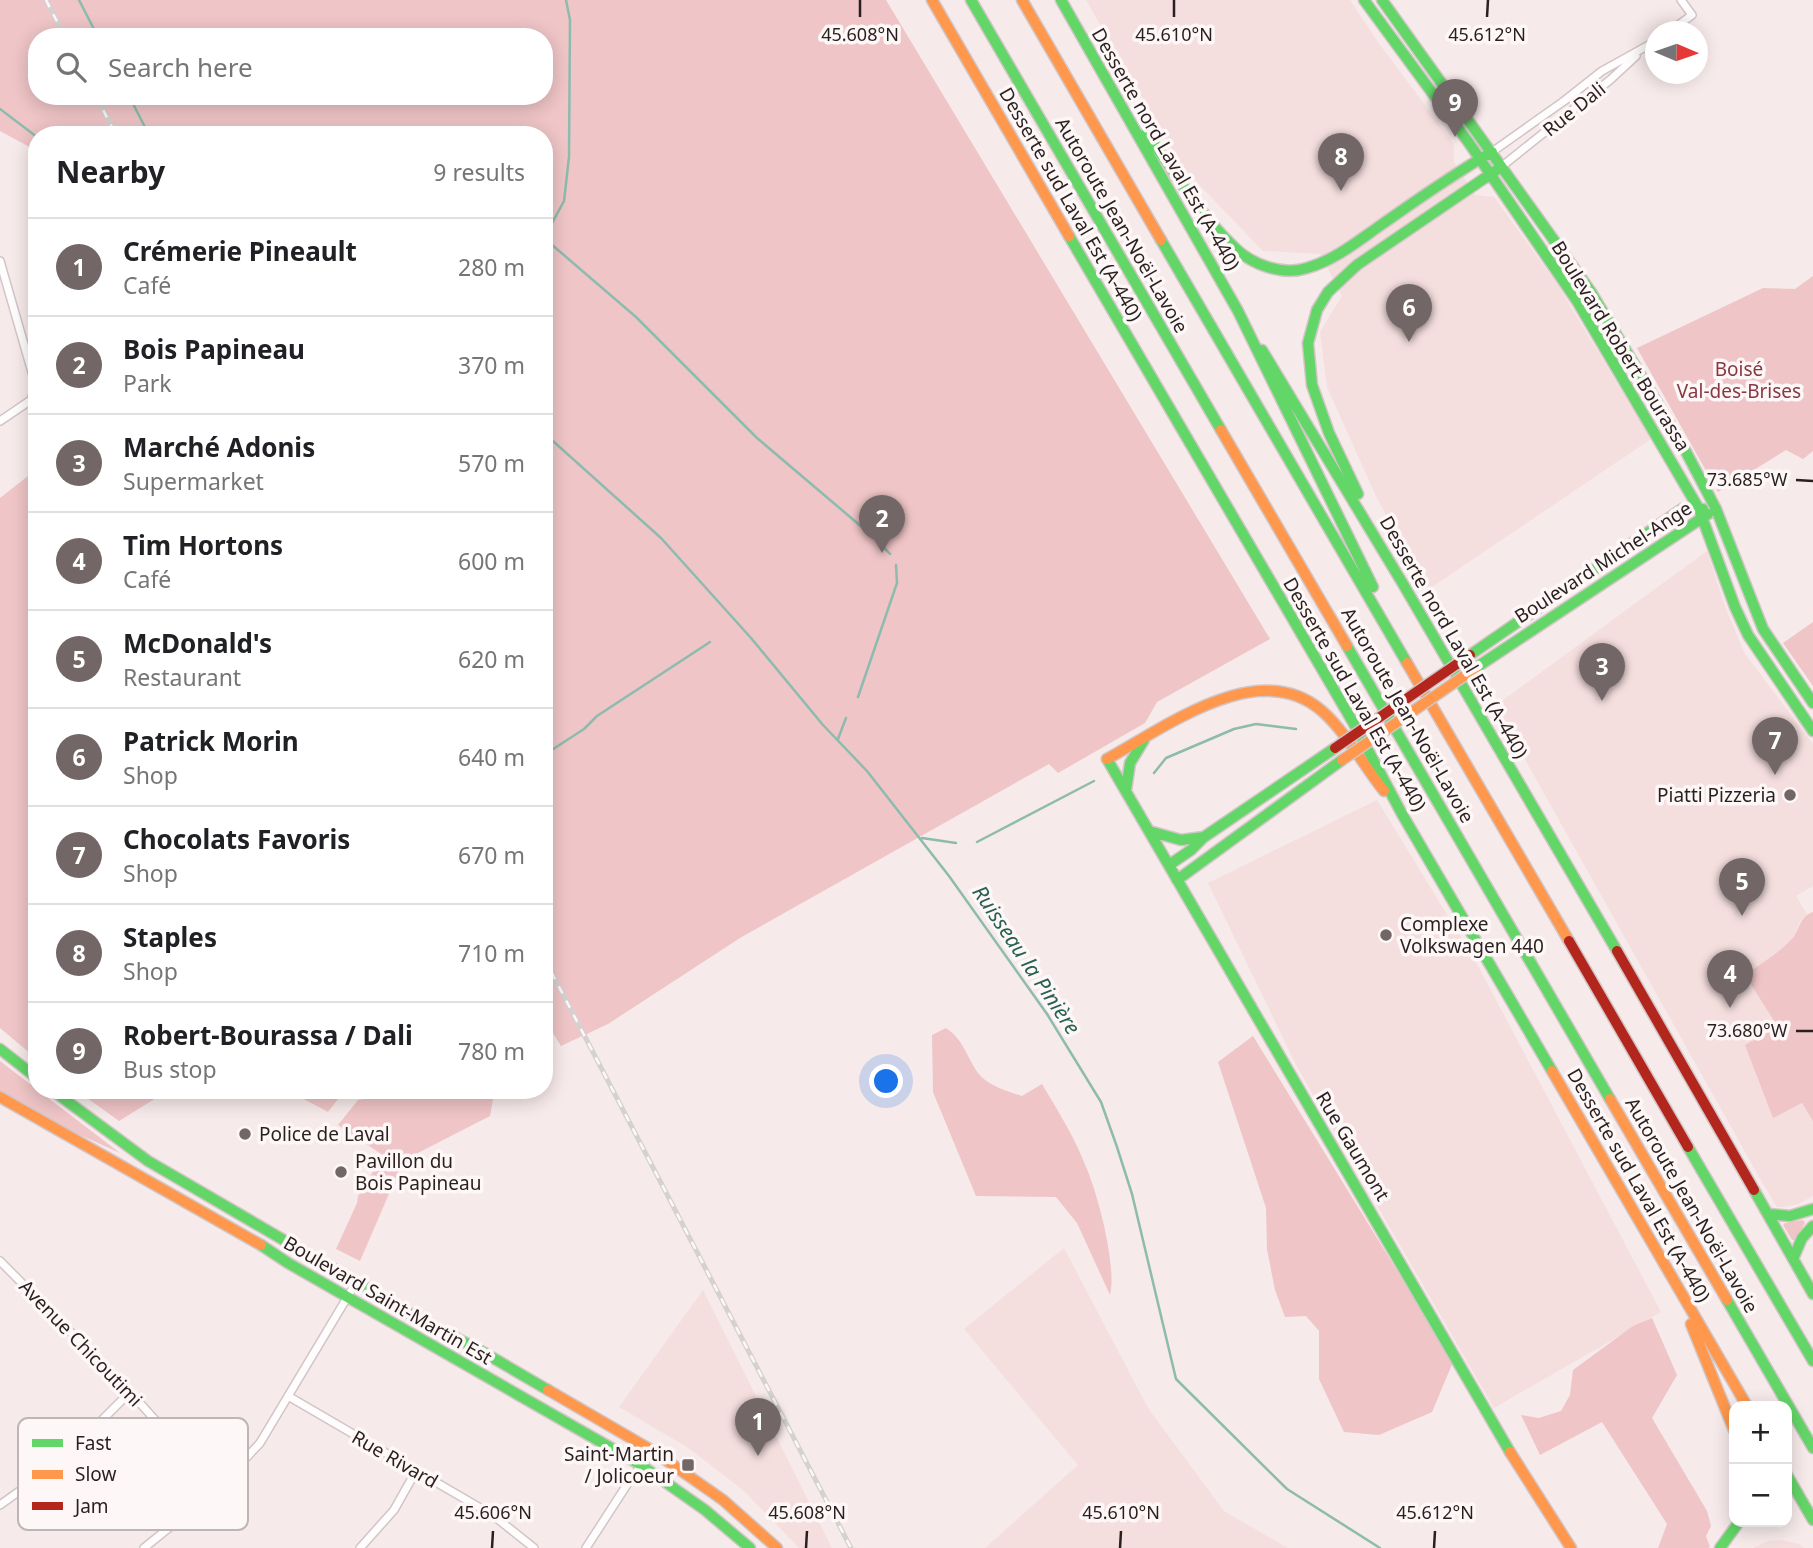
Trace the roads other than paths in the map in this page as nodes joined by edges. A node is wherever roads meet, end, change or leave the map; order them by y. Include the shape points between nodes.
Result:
1 (932, 0) edge
2 (940, 0) edge
3 (971, 0) edge
4 (1022, 0) edge
5 (1060, 0) edge
6 (1364, 0) edge
7 (1382, 0) edge
8 (1681, 0) edge
9 (1684, 21) edge
10 (956, 40) junction
11 (1644, 48) joint
12 (1115, 94) junction
13 (1492, 152) junction
14 (1479, 159) junction
15 (1501, 167) junction
16 (1489, 174) junction
17 (0, 261) edge
18 (1238, 311) junction
19 (28, 358) edge
20 (28, 403) edge
21 (0, 421) edge
22 (1716, 509) junction
23 (1701, 513) junction
24 (1376, 537) junction
25 (1813, 703) edge
26 (1431, 704) junction
27 (1813, 731) edge
28 (1144, 739) junction
29 (1126, 790) junction
30 (1402, 814) junction
31 (1149, 831) junction
32 (1204, 837) junction
33 (1169, 865) junction
34 (1177, 880) junction
35 (0, 1049) edge
36 (28, 1071) edge
37 (0, 1097) edge
38 (64, 1099) edge
39 (200, 1191) junction
40 (191, 1205) junction
41 (1813, 1209) edge
42 (1769, 1214) junction
43 (1813, 1226) edge
44 (272, 1232) junction
45 (268, 1252) junction
46 (1793, 1259) junction
47 (0, 1261) edge
48 (357, 1281) junction
49 (1677, 1286) junction
50 (1813, 1294) edge
51 (348, 1298) junction
52 (1813, 1361) edge
53 (130, 1392) junction
54 (288, 1396) junction
55 (1744, 1401) edge
56 (104, 1418) edge
57 (153, 1418) edge
58 (1729, 1419) edge
59 (1813, 1448) edge
60 (653, 1451) junction
61 (248, 1456) edge
62 (641, 1465) junction
63 (416, 1471) junction
64 (1792, 1484) edge
65 (18, 1492) edge
66 (0, 1505) edge
67 (1813, 1520) edge
68 (1735, 1527) edge
69 (166, 1530) edge
70 (144, 1548) edge
71 (360, 1548) edge
72 (534, 1548) edge
73 (586, 1548) edge
74 (750, 1548) edge
75 (777, 1548) edge
76 (1572, 1548) edge
77 (1720, 1548) edge

1 - 10 main road, Desserte sud Laval Est (A-440)
2 - 10 main road
3 - 59 main road, Autoroute Jean-Noël-Lavoie
4 - 26 main road, Autoroute Jean-Noël-Lavoie
5 - 12 main road, Desserte nord Laval Est (A-440)
6 - 14 main road, Boulevard Robert Bourassa
7 - 13 main road, Boulevard Robert Bourassa
8 - 9 street via 1692,15
10 - 30 main road, Desserte sud Laval Est (A-440)
11 - 13 street, Rue Dali via 1602,71
11 - 15 street, Rue Dali
12 - 14 main road via 1228,242 1250,260 1276,270 1306,269 1335,257
12 - 18 main road, Desserte nord Laval Est (A-440)
13 - 14 main road
13 - 15 main road, Boulevard Robert Bourassa
14 - 16 main road, Boulevard Robert Bourassa
15 - 16 main road
15 - 22 main road, Boulevard Robert Bourassa via 1591,292
16 - 23 main road, Boulevard Robert Bourassa via 1577,301
16 - 24 main road via 1342,277 1313,319 1308,351 1313,386
17 - 19 street
18 - 24 main road, Desserte nord Laval Est (A-440)
18 - 26 main road
20 - 21 street
22 - 23 main road, Boulevard Michel-Ange
22 - 25 main road, Boulevard Robert Bourassa via 1760,623
23 - 27 main road, Boulevard Robert Bourassa via 1744,626
23 - 32 main road, Boulevard Michel-Ange, bridge via 1682,509
23 - 34 main road, Boulevard Michel-Ange, bridge via 1342,760
24 - 42 main road, Desserte nord Laval Est (A-440)
26 - 52 main road, Autoroute Jean-Noël-Lavoie
28 - 29 main road via 1130,763
28 - 29 main road, Rue Gaumont via 1107,759
28 - 30 main road via 1241,691 1291,693 1328,717
29 - 31 main road, Rue Gaumont
30 - 49 main road, Desserte sud Laval Est (A-440)
31 - 32 main road via 1181,840
31 - 33 main road, Rue Gaumont
32 - 33 main road, Boulevard Michel-Ange
33 - 34 main road, Rue Gaumont
34 - 76 main road, Rue Gaumont via 1503,1439
35 - 36 main road
37 - 40 main road, Boulevard Saint-Martin Est
38 - 39 main road, Boulevard Saint-Martin Est via 137,1154
39 - 40 main road
39 - 44 main road, Boulevard Saint-Martin Est
40 - 45 main road, Boulevard Saint-Martin Est
41 - 42 main road via 1790,1216
42 - 46 main road, Desserte nord Laval Est (A-440)
43 - 46 main road
44 - 45 main road
44 - 48 main road, Boulevard Saint-Martin Est
45 - 51 main road, Boulevard Saint-Martin Est
46 - 50 main road, Desserte nord Laval Est (A-440)
47 - 53 street, Avenue Chicoutimi
48 - 51 street
48 - 60 main road, Boulevard Saint-Martin Est
49 - 55 main road, Desserte sud Laval Est (A-440)
49 - 58 main road
51 - 54 street
51 - 62 main road, Boulevard Saint-Martin Est
53 - 56 street
53 - 57 street, Avenue Chicoutimi
54 - 61 street
54 - 63 street, Rue Rivard
60 - 62 street
60 - 75 main road, Boulevard Saint-Martin Est via 714,1493
62 - 73 street
62 - 74 main road, Boulevard Saint-Martin Est
63 - 71 street via 394,1510
63 - 72 street, Rue Rivard via 494,1516
64 - 67 main road
65 - 66 street
68 - 77 main road
69 - 70 street

